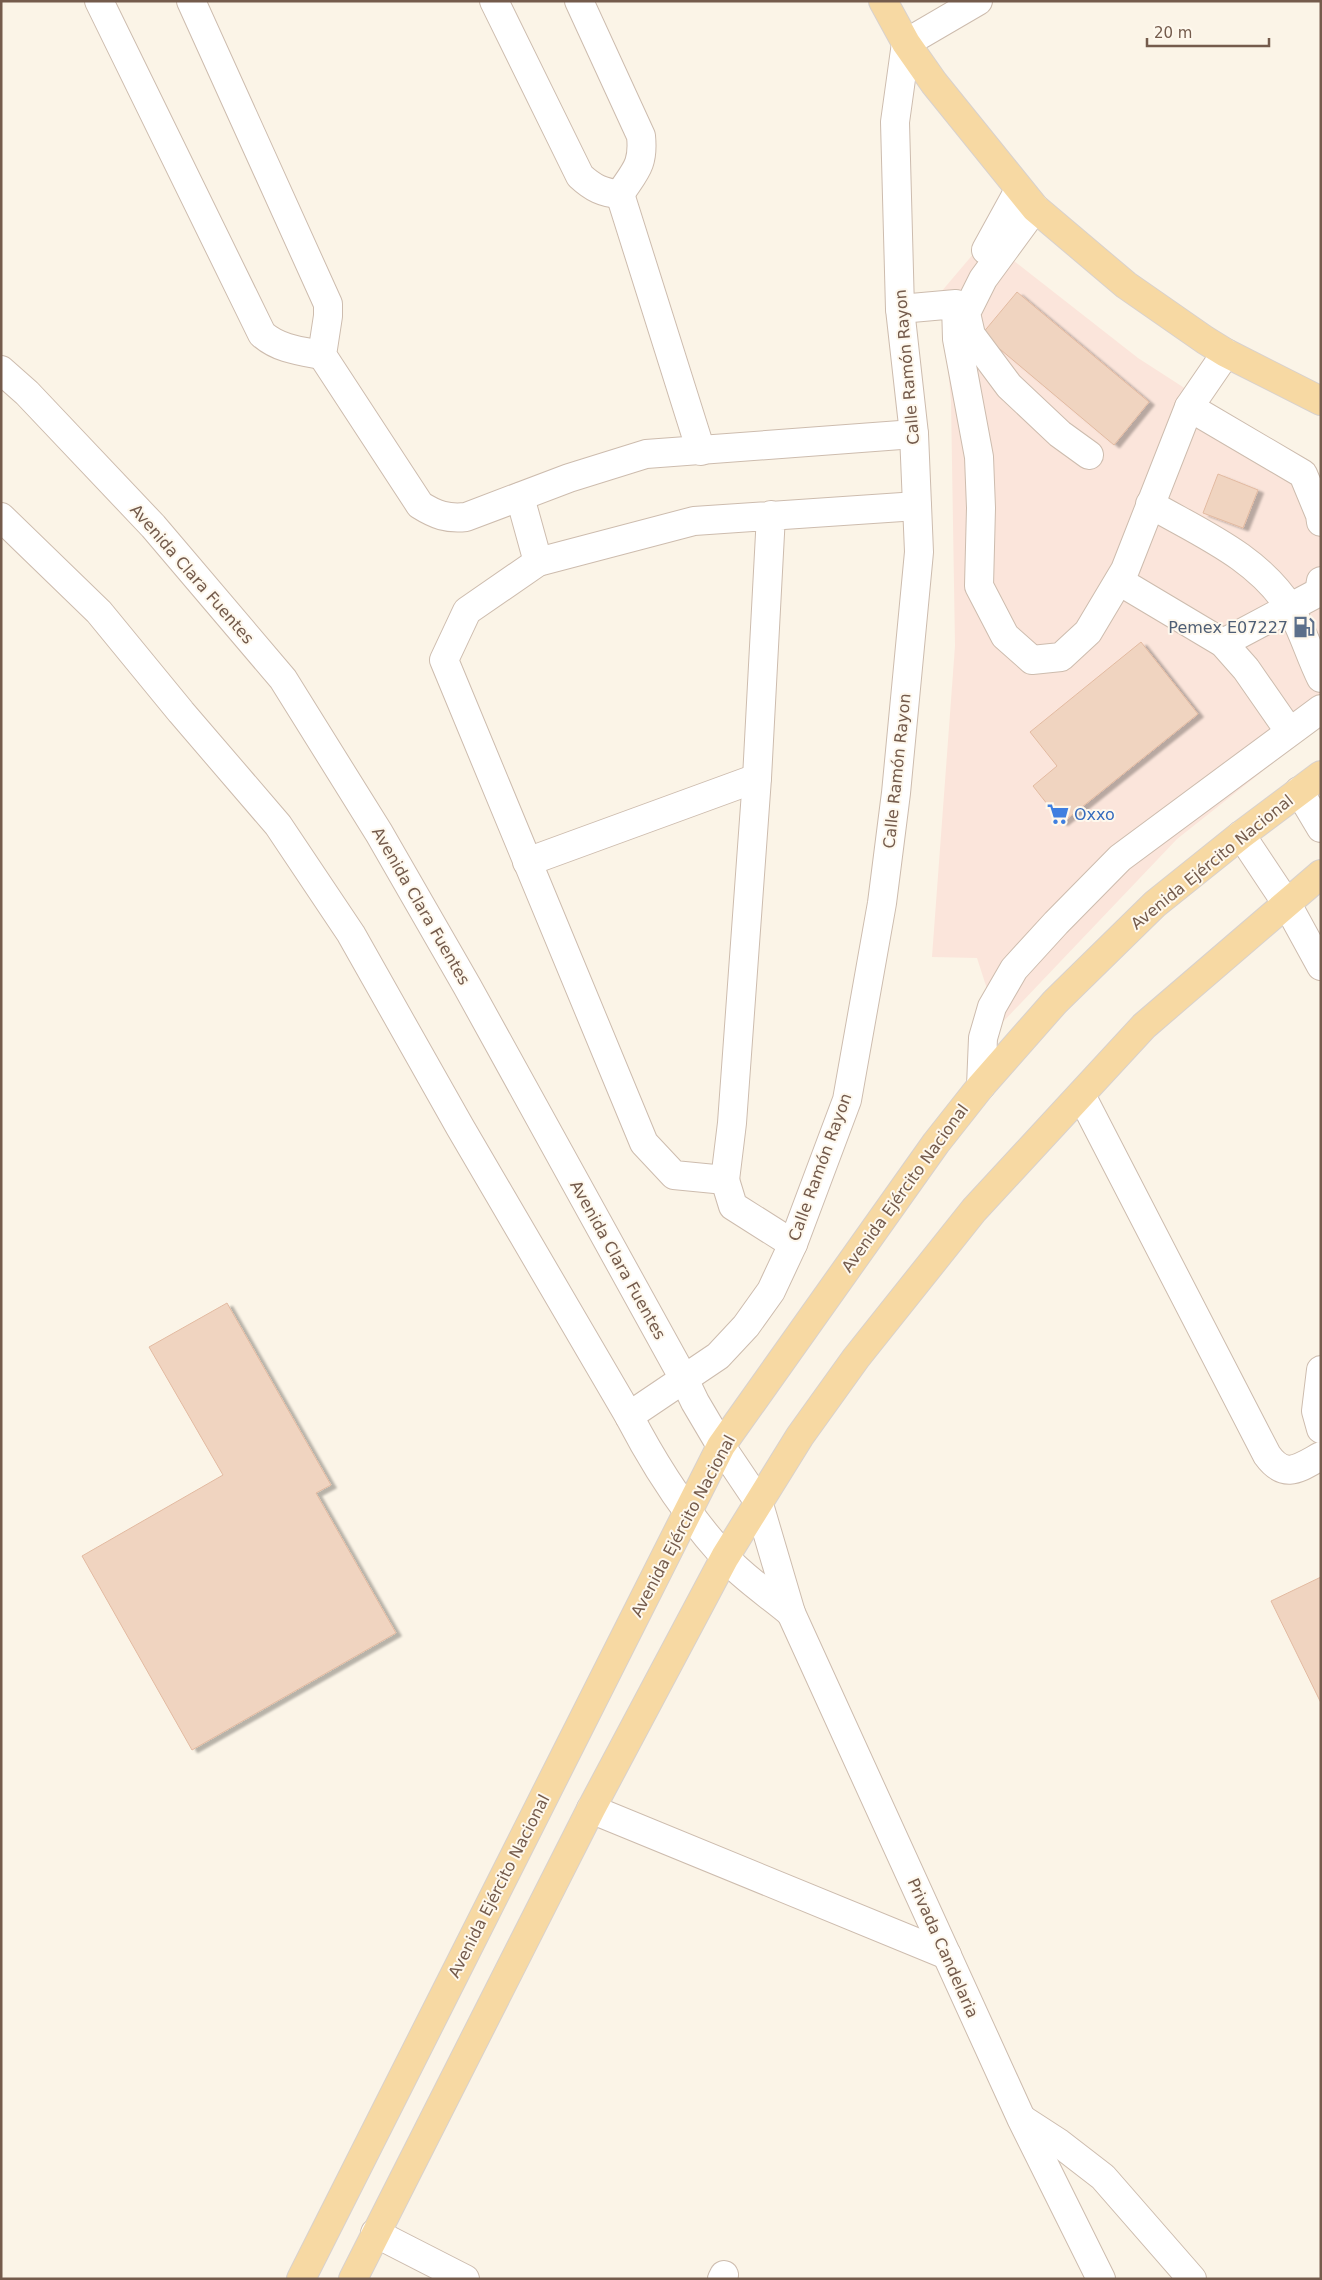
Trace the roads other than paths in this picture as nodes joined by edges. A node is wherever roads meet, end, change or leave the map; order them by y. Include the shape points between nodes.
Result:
1 (99, 1) edge
2 (191, 1) edge
3 (494, 1) edge
4 (579, 1) edge
5 (883, 1) edge
6 (978, 1) edge
7 (906, 43) junction
8 (620, 194) junction
9 (1027, 199) junction
10 (956, 304) junction
11 (900, 309) junction
12 (1226, 352) junction
13 (322, 355) junction
14 (1, 370) edge
15 (1321, 401) edge
16 (1189, 407) junction
17 (914, 434) junction
18 (701, 451) junction
19 (1089, 455) dead end
20 (520, 497) junction
21 (1150, 504) junction
22 (917, 506) junction
23 (771, 515) junction
24 (1, 517) edge
25 (1321, 522) edge
26 (538, 562) junction
27 (1119, 581) junction
28 (1321, 581) edge
29 (1290, 608) junction
30 (1223, 643) junction
31 (1321, 678) edge
32 (1321, 709) edge
33 (1289, 731) junction
34 (1321, 775) edge
35 (757, 778) junction
36 (1299, 791) junction
37 (1321, 828) edge
38 (1241, 835) junction
39 (527, 862) junction
40 (1321, 874) edge
41 (1287, 904) junction
42 (1321, 966) edge
43 (981, 1086) junction
44 (1081, 1095) junction
45 (725, 1180) junction
46 (793, 1244) junction
47 (1321, 1370) edge
48 (684, 1379) junction
49 (629, 1416) junction
50 (1321, 1429) edge
51 (721, 1446) junction
52 (1321, 1456) edge
53 (758, 1501) junction
54 (688, 1511) junction
55 (725, 1558) junction
56 (792, 1613) junction
57 (591, 1809) junction
58 (946, 1955) junction
59 (1021, 2118) junction
60 (375, 2233) junction
61 (302, 2279) edge
62 (353, 2279) edge
63 (465, 2279) edge
64 (1101, 2279) edge
65 (1192, 2279) edge

1 - 13 street via 262,334 270,342 283,347
2 - 13 street via 328,304
3 - 8 street via 580,176 596,189
4 - 8 street via 641,136 641,162
5 - 7 main road
6 - 7 street
7 - 9 main road
7 - 11 street, Calle Ramón Rayon via 895,122
8 - 18 street
9 - 10 street
9 - 12 main road via 1126,285
9 - 19 street via 966,313 972,335 1010,386 1060,434
10 - 11 street
10 - 27 street via 957,339 979,457 979,586 1005,636 1032,660 1061,657 1088,632
11 - 17 street, Calle Ramón Rayon
12 - 15 main road
12 - 16 street
13 - 20 street via 420,505 433,513 454,518 466,517
14 - 48 street, Avenida Clara Fuentes via 27,393 153,526 283,679 379,833 462,977
16 - 21 street
16 - 25 street via 1304,474
17 - 18 street
17 - 22 street, Calle Ramón Rayon
18 - 20 street via 646,454
20 - 26 street
21 - 27 street
21 - 29 street via 1260,571
22 - 23 street
22 - 46 street, Calle Ramón Rayon via 918,559 896,793 882,902 847,1100
23 - 26 street via 694,521
23 - 35 street
24 - 49 street via 99,612 278,825 350,934
26 - 39 street via 467,611 444,660
27 - 30 street
28 - 29 street via 1319,592
29 - 30 street
29 - 31 street
30 - 33 street via 1246,669
32 - 33 street
33 - 43 street via 1120,858 1014,969 992,1007 984,1038
34 - 36 main road, Avenida Ejército Nacional
35 - 39 street
35 - 45 street
36 - 37 street
36 - 38 main road, Avenida Ejército Nacional
38 - 41 street
38 - 43 main road, Avenida Ejército Nacional via 1148,911 1055,1002
39 - 45 street via 644,1143 674,1175
40 - 41 main road
41 - 42 street
41 - 44 main road via 1144,1026
43 - 51 main road, Avenida Ejército Nacional via 936,1143
44 - 52 street via 1272,1463 1282,1469 1295,1470
44 - 53 main road via 974,1210 862,1350
45 - 46 street via 733,1206
46 - 48 street, Calle Ramón Rayon via 771,1291 746,1326 718,1356
47 - 50 street via 1316,1411
48 - 49 street, Calle Ramón Rayon
48 - 51 street, Avenida Clara Fuentes
49 - 54 street via 652,1460
51 - 53 street, Avenida Clara Fuentes
51 - 54 main road, Avenida Ejército Nacional
53 - 55 main road
53 - 56 street, Privada Candelaria
54 - 55 street
54 - 61 main road, Avenida Ejército Nacional
55 - 56 street, Privada Candelaria
55 - 57 main road
56 - 58 street, Privada Candelaria
57 - 58 street
57 - 60 main road
58 - 59 street, Privada Candelaria
59 - 64 street, Privada Candelaria
59 - 65 street via 1103,2177
60 - 62 main road
60 - 63 street

